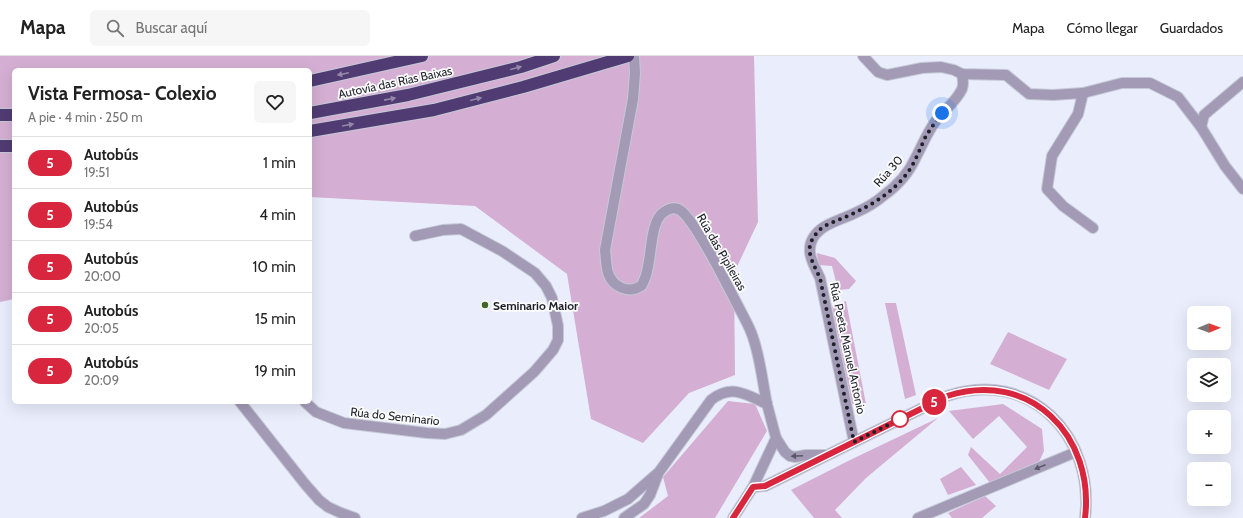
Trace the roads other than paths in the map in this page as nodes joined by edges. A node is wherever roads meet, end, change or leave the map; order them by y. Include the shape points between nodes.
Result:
1 (422, 56) edge
2 (554, 56) edge
3 (628, 56) edge
4 (634, 56) edge
5 (863, 56) edge
6 (962, 74) junction
7 (312, 81) edge
8 (1243, 82) edge
9 (1083, 93) junction
10 (312, 113) edge
11 (0, 115) edge
12 (12, 115) edge
13 (1201, 128) junction
14 (312, 131) edge
15 (1243, 189) edge
16 (1093, 228) dead end
17 (415, 236) dead end
18 (811, 261) joint
19 (242, 404) edge
20 (307, 404) edge
21 (767, 404) junction
22 (776, 438) junction
23 (854, 442) junction
24 (1076, 452) junction
25 (827, 455) junction
26 (659, 472) junction
27 (753, 487) junction
28 (355, 518) edge
29 (582, 518) edge
30 (624, 518) edge
31 (733, 518) edge
32 (918, 518) edge
33 (1085, 518) edge

1 -> 7 highway, Autovía das Rías Baixas
10 -> 2 highway, Autovía das Rías Baixas via 408,95 521,67
14 -> 3 highway via 434,110
4 - 21 street, Rúa das Pipileiras via 633,99 605,250 608,273 619,287 631,290 641,286 647,275 656,223 662,214 671,208 678,209 686,215 712,256 751,332
5 - 6 street via 878,72 887,75 941,67
6 - 9 street via 1006,74 1029,94
6 - 18 street, Rúa 30 via 961,90 934,124 908,172 871,205 824,226 812,239 809,254
8 - 13 street via 1204,115
9 - 13 street via 1122,83 1150,83 1178,97
9 - 16 street via 1078,114 1052,156 1047,189 1063,206
11 - 12 highway
13 - 15 street
17 - 20 street, Rúa do Seminario via 461,229 502,251 535,273 552,298 558,326 558,340 553,350 534,372 486,415 461,430 445,434 344,423 316,412
18 - 23 street, Rúa Poeta Manuel Antonio via 820,278
19 - 28 street via 319,500 328,507
21 - 22 street
21 - 26 street via 739,392 720,393 711,400
25 -> 22 street via 790,456
22 - 27 street
23 - 24 street via 947,396 985,389 1019,396 1044,410 1061,427
23 - 25 street
24 -> 32 street
24 - 33 street via 1084,480
25 - 27 street via 765,486
26 - 29 street via 628,498 604,511
26 - 30 street via 644,504
27 - 31 street

